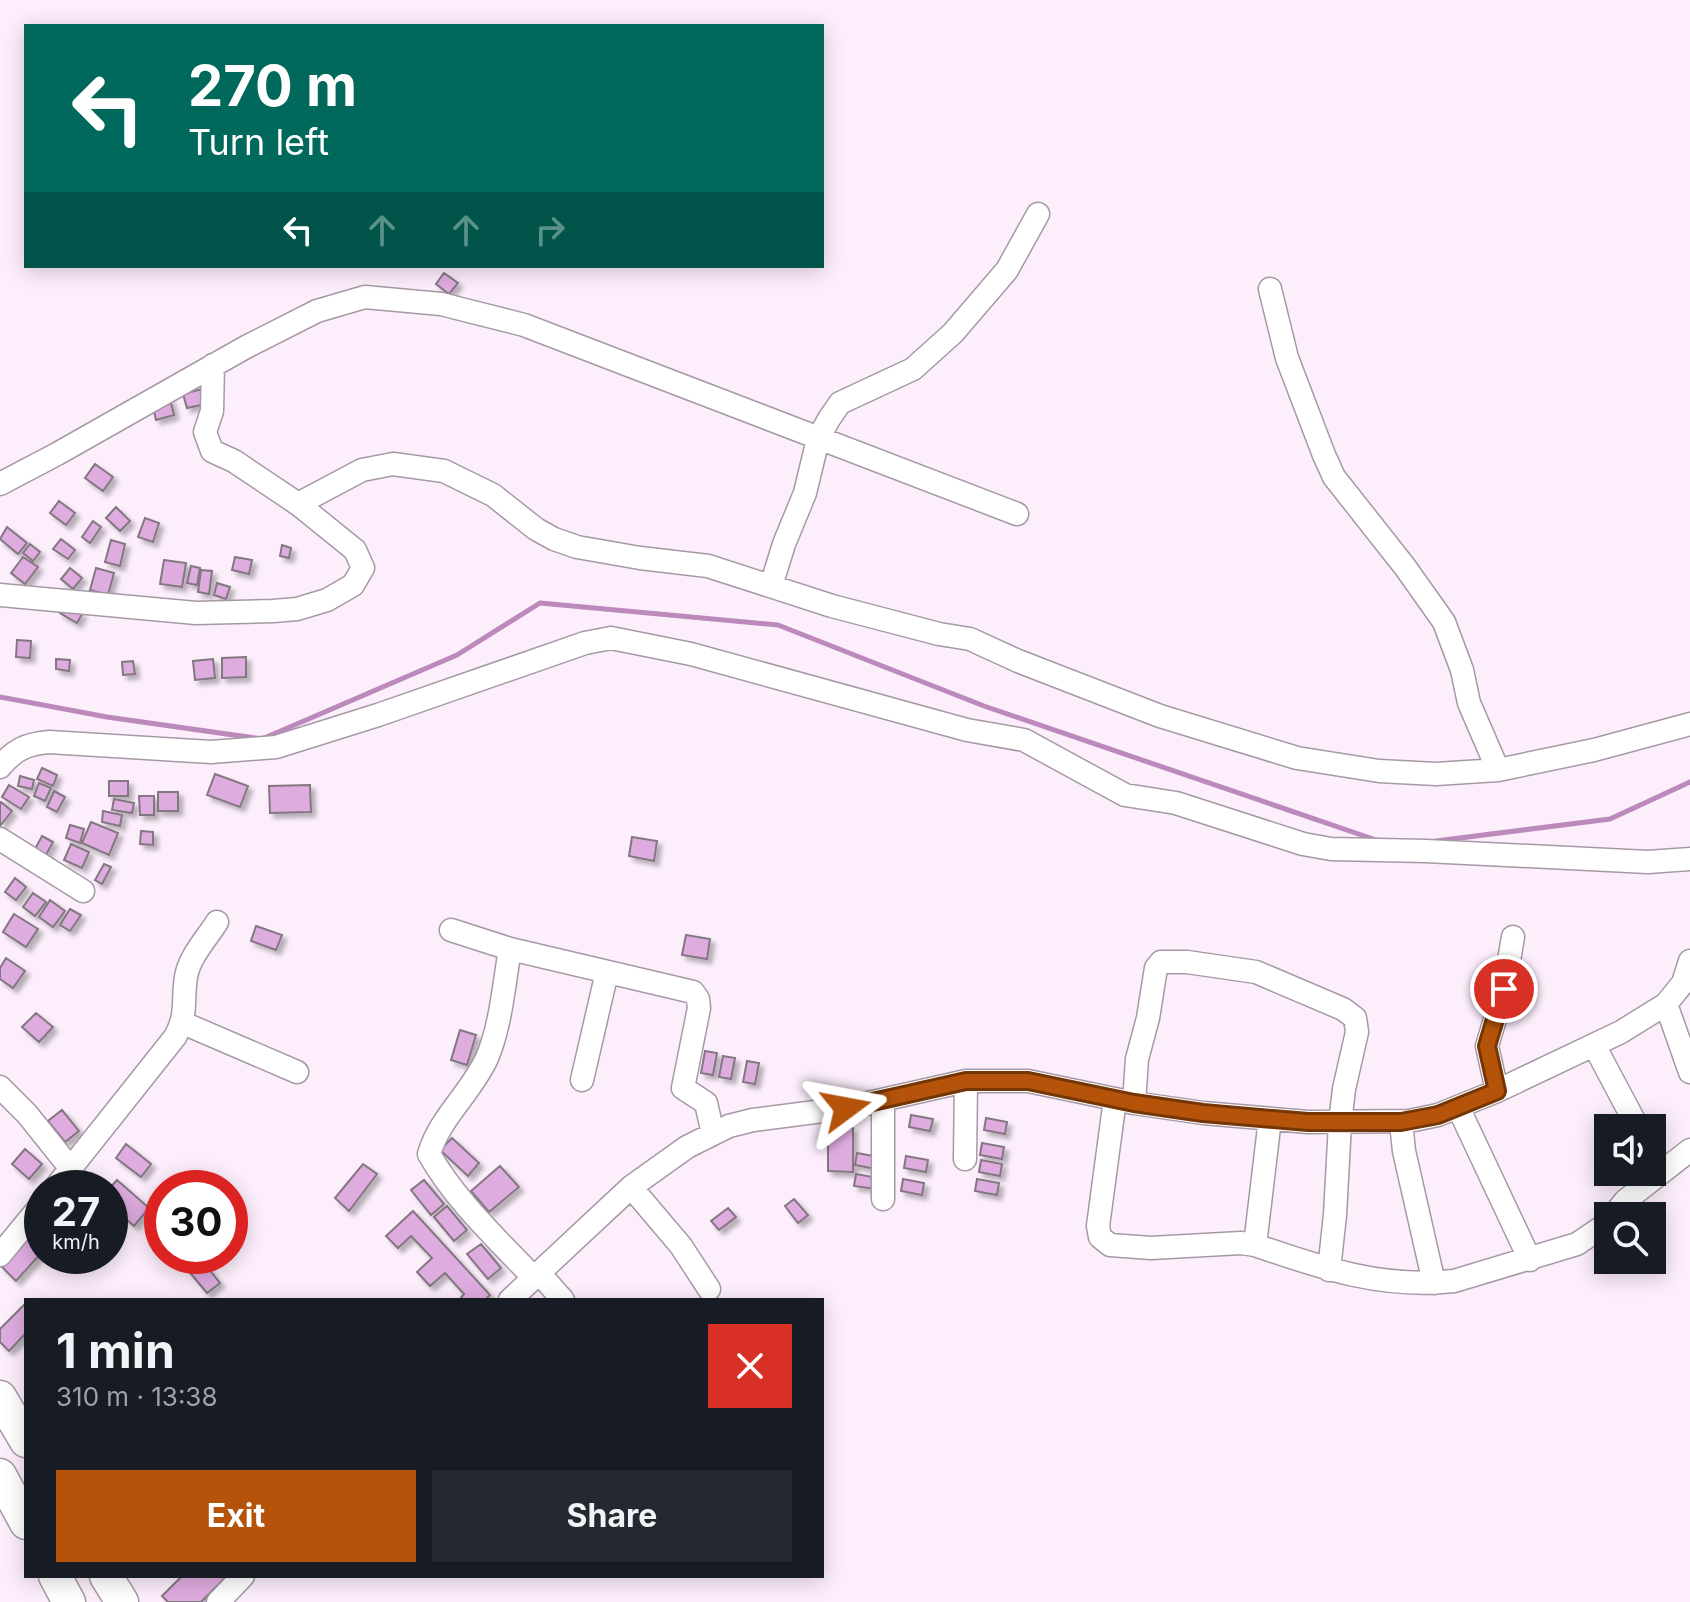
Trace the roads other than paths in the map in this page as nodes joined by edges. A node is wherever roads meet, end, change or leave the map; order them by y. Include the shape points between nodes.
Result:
1 (1038, 214) dead end
2 (1270, 289) dead end
3 (213, 365) junction
4 (818, 439) junction
5 (0, 484) edge
6 (298, 504) junction
7 (1017, 514) dead end
8 (771, 586) junction
9 (0, 595) edge
10 (1690, 724) edge
11 (0, 767) edge
12 (1498, 770) junction
13 (0, 839) edge
14 (1690, 859) edge
15 (83, 891) dead end
16 (217, 922) dead end
17 (451, 930) dead end
18 (1513, 937) dead end
19 (510, 949) junction
20 (1690, 961) edge
21 (607, 972) junction
22 (1666, 1004) junction
23 (183, 1023) junction
24 (1594, 1045) junction
25 (297, 1072) dead end
26 (1690, 1072) edge
27 (582, 1080) dead end
28 (966, 1081) junction
29 (0, 1087) edge
30 (1497, 1091) junction
31 (883, 1100) junction
32 (1124, 1101) junction
33 (1458, 1107) junction
34 (1631, 1114) edge
35 (1270, 1119) junction
36 (1401, 1122) junction
37 (1340, 1123) junction
38 (713, 1134) junction
39 (1690, 1150) edge
40 (965, 1159) dead end
41 (1666, 1159) edge
42 (71, 1169) joint
43 (1637, 1186) edge
44 (631, 1187) junction
45 (883, 1199) dead end
46 (1624, 1202) edge
47 (24, 1226) edge
48 (1594, 1232) edge
49 (1255, 1245) junction
50 (0, 1255) edge
51 (1530, 1260) junction
52 (1329, 1270) junction
53 (536, 1275) junction
54 (1434, 1283) junction
55 (709, 1289) dead end
56 (512, 1298) edge
57 (561, 1298) edge
58 (0, 1397) edge
59 (24, 1438) edge
60 (0, 1475) edge
61 (24, 1519) edge
62 (107, 1578) edge
63 (241, 1578) edge
64 (122, 1602) edge
65 (218, 1602) edge

1 - 4 street via 1007,270 953,333 913,369 840,403
2 - 12 street via 1287,358 1334,477 1444,622 1469,703
3 - 4 street via 317,311 365,297 441,304 524,325
3 - 5 street
3 - 6 street via 212,411 205,432 212,451
4 - 7 street
4 - 8 street via 805,493
6 - 8 street via 362,470 393,464 444,471 493,495 536,529 577,547 708,566
6 - 9 street via 355,550 363,568 353,585 327,600 285,610 196,613
8 - 12 street via 970,639 1160,716 1297,758 1379,771
10 - 12 street
11 - 14 street via 29,744 49,742 211,752 276,747 611,638 1024,740 1125,795 1176,803 1303,844 1648,862
13 - 15 street
16 - 23 street via 186,976
17 - 19 street
18 - 30 street via 1487,1046
19 - 21 street
19 - 53 street via 486,1060 437,1132 429,1154 449,1183
20 - 22 street via 1683,983
21 - 27 street
21 - 38 street via 693,992 698,999 683,1088 706,1103
22 - 24 street
22 - 26 street
23 - 25 street
23 - 42 street
24 - 30 street
24 - 34 street
28 - 31 street
28 - 32 street via 1028,1081
28 - 40 street
29 - 42 street
30 - 33 street
31 - 38 street via 753,1120
31 - 45 street
32 - 35 street
32 - 37 street via 1156,968 1169,960 1256,972 1355,1018
32 - 49 street via 1100,1237 1110,1245 1151,1248
33 - 36 street
33 - 51 street
35 - 37 street
35 - 49 street
36 - 37 street
36 - 54 street
37 - 52 street
38 - 44 street
39 - 41 street
43 - 46 street
44 - 53 street
44 - 55 street
47 - 50 street
48 - 51 street
49 - 52 street
51 - 54 street
52 - 54 street
53 - 56 street
53 - 57 street
58 - 59 highway
60 - 61 highway
62 - 64 highway
63 - 65 street

